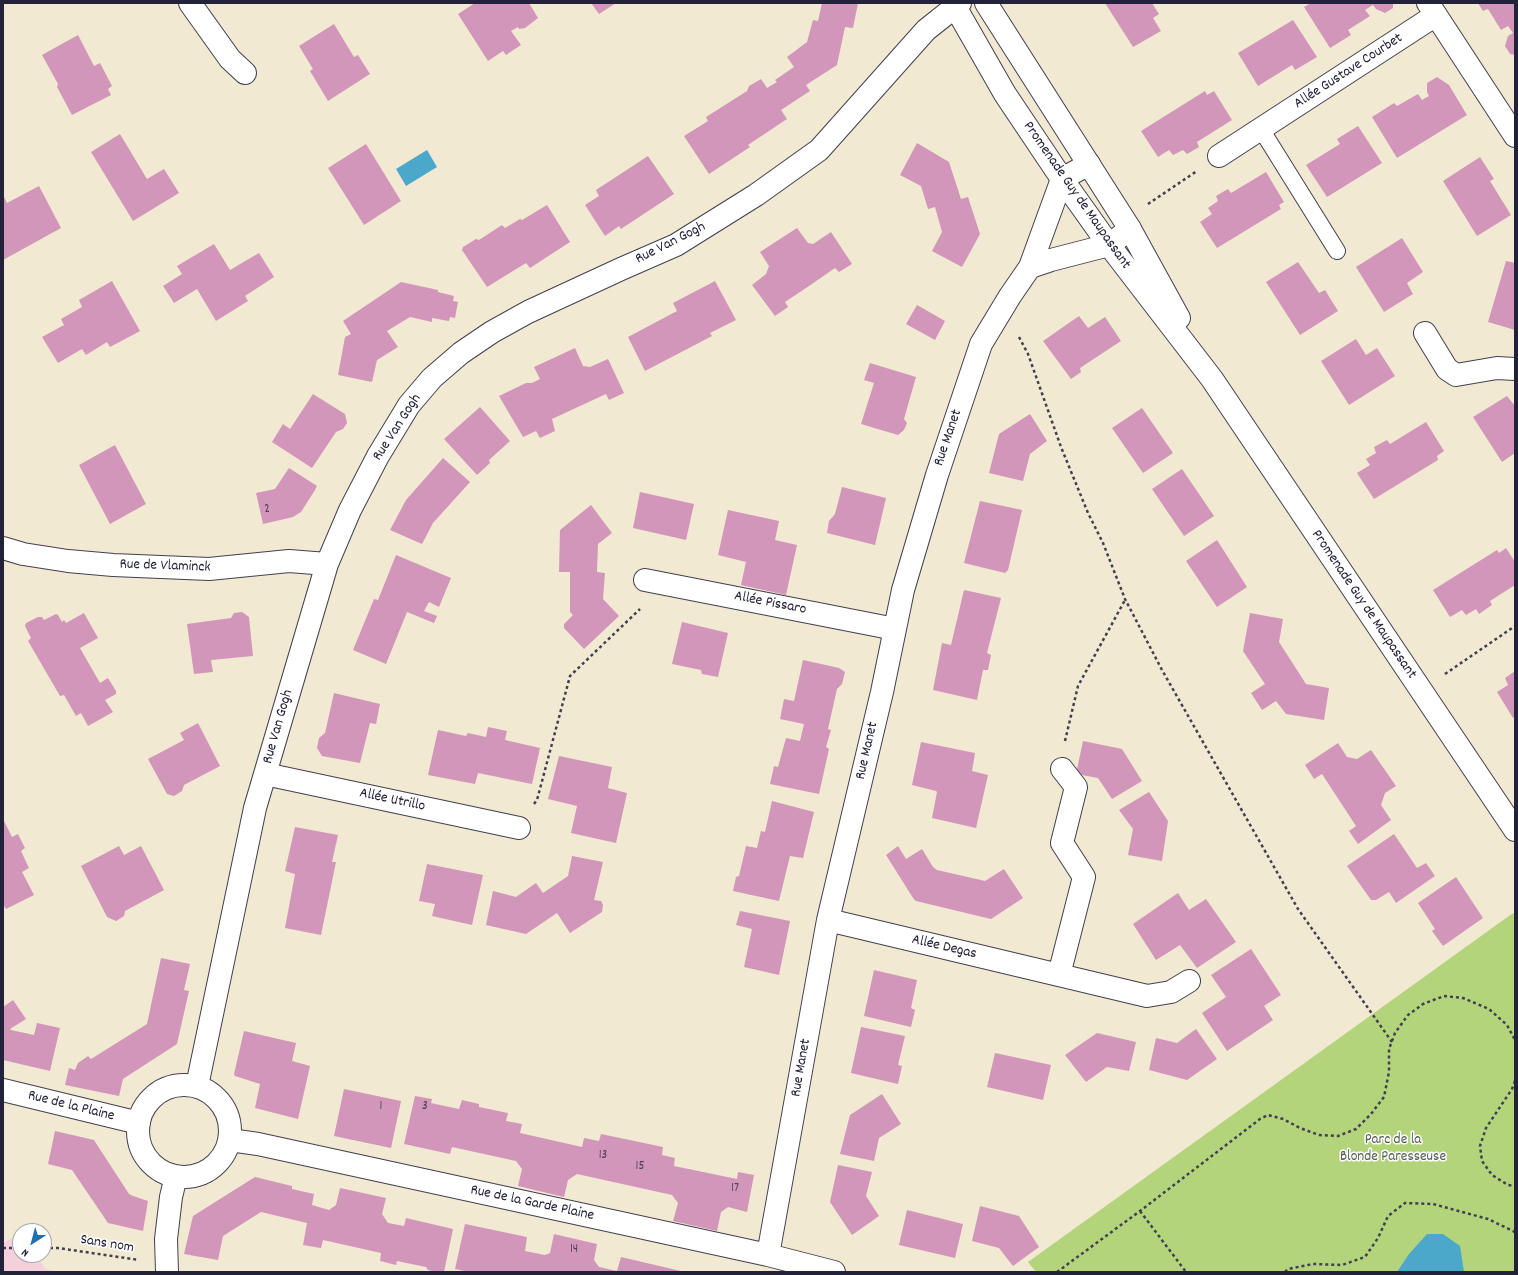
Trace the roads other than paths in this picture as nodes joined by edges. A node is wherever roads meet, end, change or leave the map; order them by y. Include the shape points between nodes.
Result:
1 (190, 3) edge
2 (986, 3) edge
3 (956, 4) edge
4 (1432, 9) edge
5 (245, 73) dead end
6 (1261, 129) junction
7 (1515, 136) edge
8 (1219, 156) road end
9 (1089, 164) junction
10 (1062, 179) junction
11 (1127, 225) junction
12 (1109, 245) junction
13 (1337, 251) dead end
14 (1030, 267) junction
15 (1425, 333) dead end
16 (1515, 370) edge
17 (1212, 379) junction
18 (3, 548) edge
19 (327, 564) junction
20 (648, 580) road end
21 (895, 629) junction
22 (1062, 769) road end
23 (265, 774) junction
24 (519, 828) road end
25 (1515, 830) edge
26 (828, 920) junction
27 (1059, 975) junction
28 (1189, 981) dead end
29 (197, 1086) junction
30 (3, 1090) edge
31 (139, 1123) junction
32 (230, 1140) junction
33 (176, 1176) junction
34 (768, 1255) junction
35 (167, 1268) edge
36 (834, 1272) edge

1 - 5 street via 230,59
2 - 9 street, Promenade Guy de Maupassant
3 - 10 street, Promenade Guy de Maupassant via 1005,94
3 - 19 street, Rue Van Gogh via 926,30 820,150 676,245 528,312 492,332 461,353 432,378 409,405 378,456 350,510
4 - 6 street, Allée Gustave Courbet
4 - 7 street
6 - 8 street, Allée Gustave Courbet
6 - 13 lane
9 - 10 street
9 - 11 street, Promenade Guy de Maupassant
10 - 12 street, Promenade Guy de Maupassant
10 - 14 street, Rue Manet
11 - 12 street
11 - 17 street, Promenade Guy de Maupassant
12 - 14 street
12 - 17 street, Promenade Guy de Maupassant
14 - 21 street, Rue Manet via 982,344 937,474 903,590
15 - 16 street via 1447,369 1456,375 1497,368
17 - 25 street, Promenade Guy de Maupassant
18 - 19 street, Rue de Vlaminck via 68,561 120,566 209,569 289,561
19 - 23 street, Rue Van Gogh
20 - 21 street, Allée Pissaro
21 - 26 street, Rue Manet
22 - 27 street via 1076,788 1062,843 1084,877
23 - 24 street, Allée Utrillo
23 - 29 street, Rue Van Gogh via 255,808
26 - 27 street, Allée Degas
26 - 34 street, Rue Manet
27 - 28 street, Allée Degas via 1147,996 1171,992
29 - 31 street via 181,1084 166,1088 153,1097 144,1108
29 - 32 street via 220,1100 227,1112
30 - 31 street, Rue de la Plaine
31 - 33 street via 143,1151 151,1163
32 - 33 street via 216,1165 191,1176
32 - 34 street, Rue de la Garde Plaine
33 - 35 street via 166,1238
34 - 36 street, Rue de la Garde Plaine

